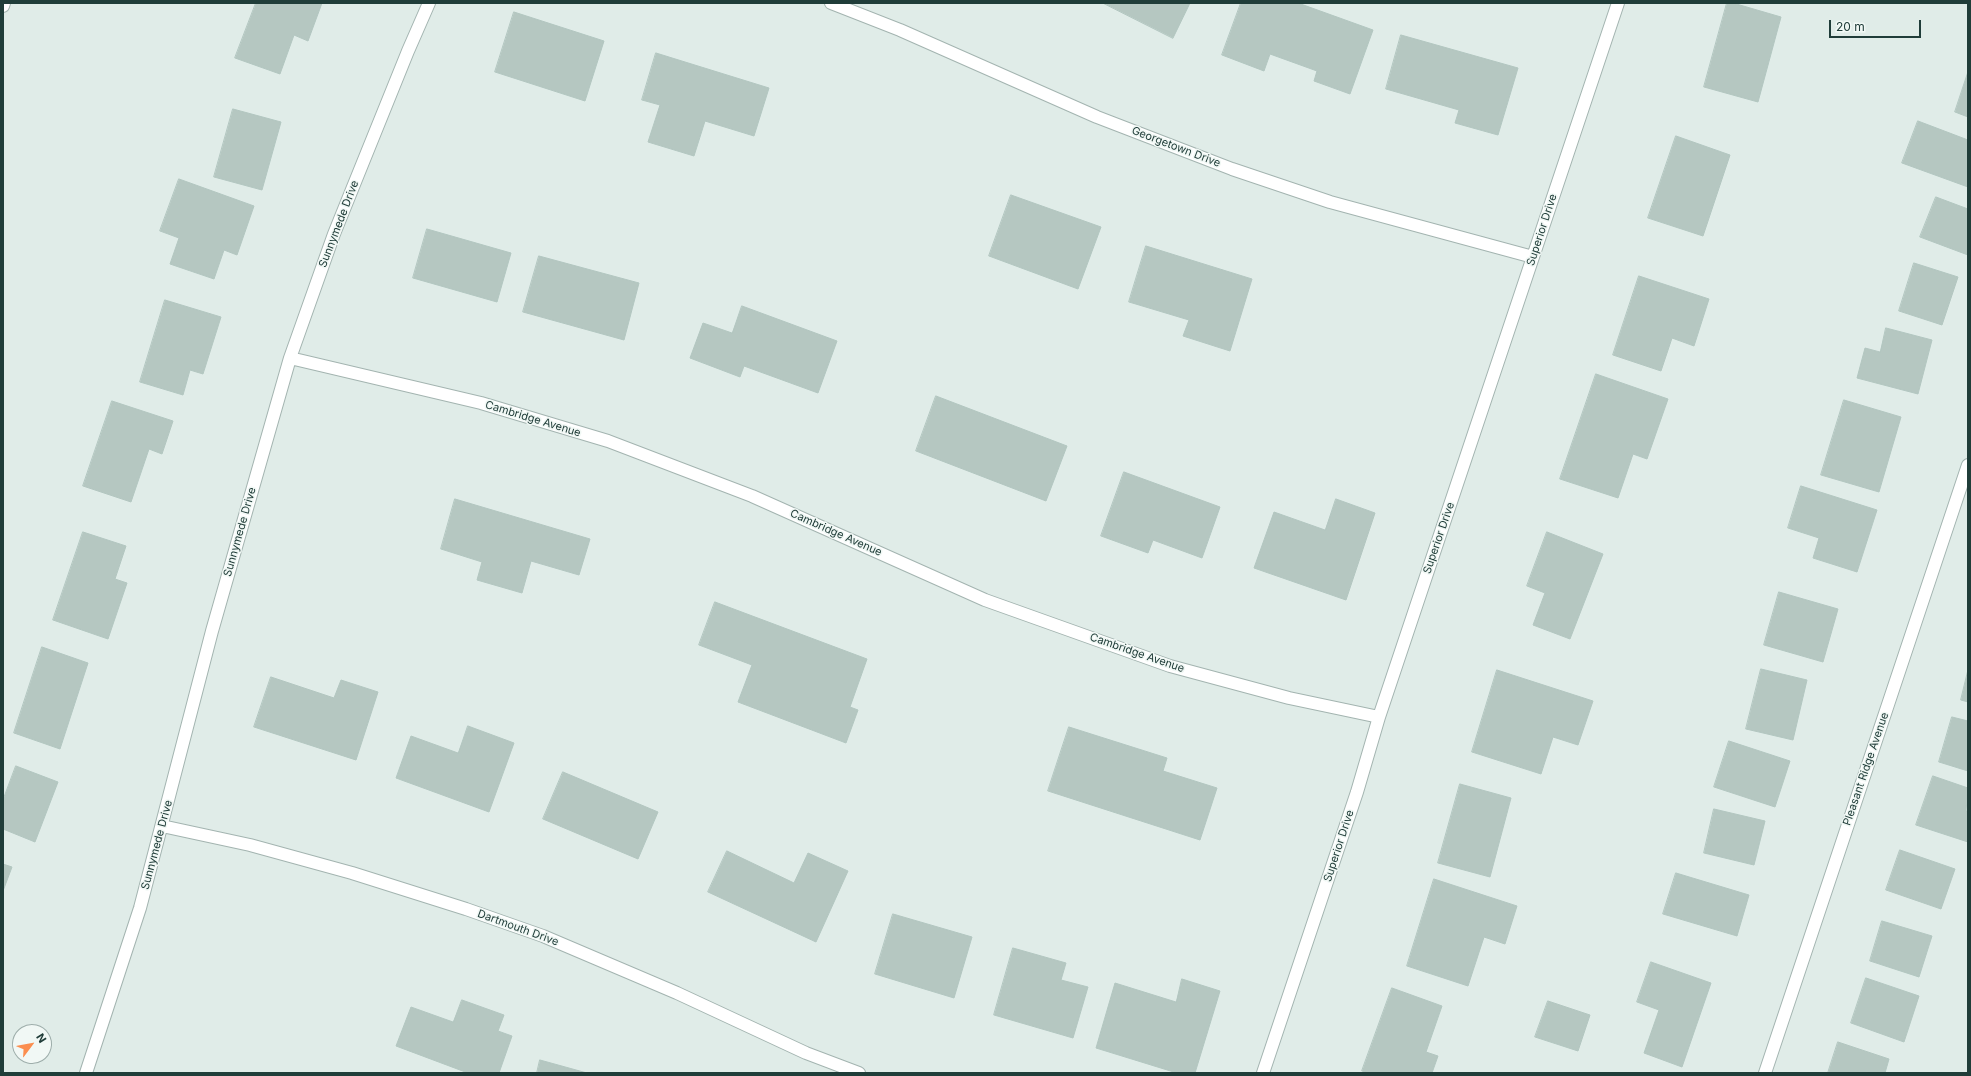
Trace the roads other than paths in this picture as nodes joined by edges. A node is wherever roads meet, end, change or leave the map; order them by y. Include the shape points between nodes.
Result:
1 (429, 3) edge
2 (831, 3) edge
3 (1618, 3) edge
4 (1533, 257) junction
5 (290, 358) junction
6 (1968, 465) edge
7 (1379, 717) junction
8 (162, 826) junction
9 (86, 1073) edge
10 (859, 1073) edge
11 (1263, 1073) edge
12 (1765, 1073) edge

1 - 5 street, Sunnymede Drive via 334,234
2 - 4 street, Georgetown Drive via 900,30 1097,117 1232,169 1330,202
3 - 4 street, Superior Drive
4 - 7 street, Superior Drive
5 - 7 street, Cambridge Avenue via 481,403 608,441 752,496 985,600 1170,666 1289,698
5 - 8 street, Sunnymede Drive via 212,631
6 - 12 street, Pleasant Ridge Avenue via 1878,736 1851,809
7 - 11 street, Superior Drive via 1357,792
8 - 9 street, Sunnymede Drive via 140,908
8 - 10 street, Dartmouth Drive via 250,845 352,873 543,936 677,993 806,1053

